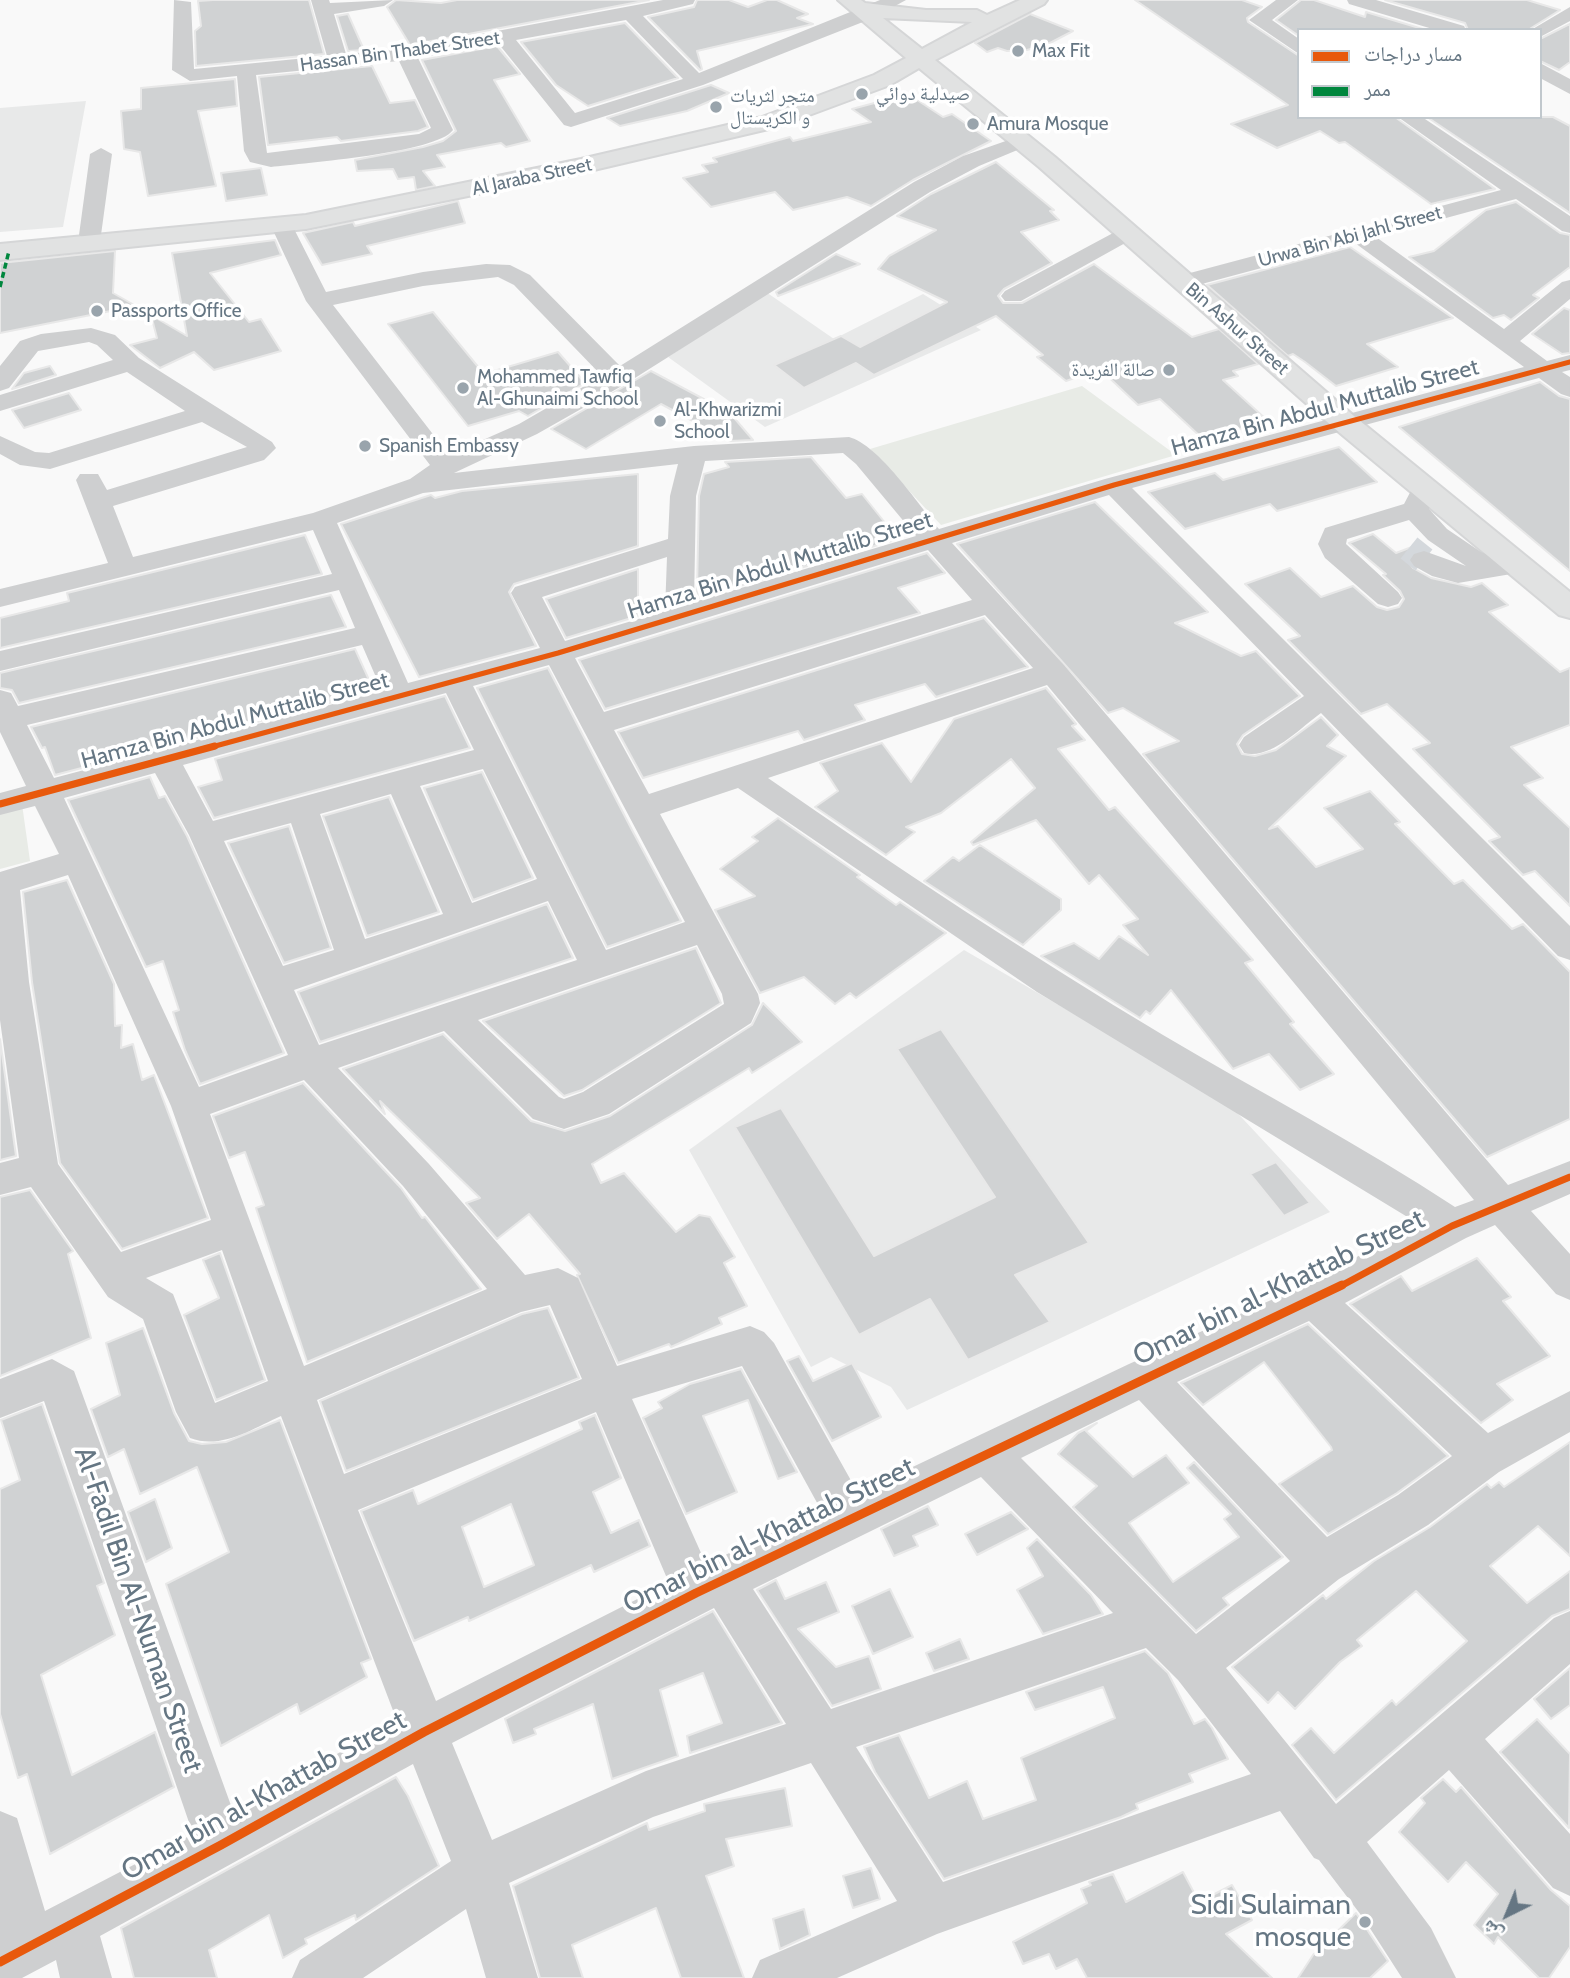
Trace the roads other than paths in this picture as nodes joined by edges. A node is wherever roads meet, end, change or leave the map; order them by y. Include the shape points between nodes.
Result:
1 (384, 0) edge
2 (685, 0) edge
3 (897, 0) edge
4 (1011, 0) edge
5 (1037, 0) edge
6 (1289, 0) edge
7 (1356, 0) edge
8 (182, 2) dead end
9 (322, 5) edge
10 (862, 8) edge
11 (1570, 13) edge
12 (631, 14) junction
13 (1450, 28) edge
14 (1542, 30) edge
15 (504, 38) junction
16 (970, 42) junction
17 (1297, 47) edge
18 (406, 54) junction
19 (914, 54) junction
20 (339, 62) junction
21 (1542, 70) edge
22 (246, 71) junction
23 (696, 81) junction
24 (949, 85) junction
25 (1570, 88) edge
26 (852, 93) junction
27 (972, 103) junction
28 (1411, 119) edge
29 (1020, 142) junction
30 (101, 153) dead end
31 (1518, 192) junction
32 (282, 226) junction
33 (1570, 226) edge
34 (1128, 232) junction
35 (90, 234) junction
36 (1359, 235) junction
37 (0, 243) edge
38 (0, 252) edge
39 (1183, 282) junction
40 (1570, 287) edge
41 (1013, 296) dead end
42 (318, 301) junction
43 (1506, 340) junction
44 (130, 363) junction
45 (1557, 366) edge
46 (618, 378) junction
47 (0, 383) edge
48 (1570, 389) edge
49 (0, 403) edge
50 (205, 413) junction
51 (1344, 422) junction
52 (528, 429) junction
53 (0, 444) edge
54 (79, 454) junction
55 (694, 454) junction
56 (445, 467) junction
57 (570, 469) junction
58 (419, 485) junction
59 (1114, 485) junction
60 (1420, 499) junction
61 (96, 502) junction
62 (322, 519) junction
63 (1376, 522) junction
64 (932, 538) junction
65 (1398, 539) tunnel mouth
66 (680, 544) junction
67 (1424, 560) tunnel mouth
68 (1505, 566) junction
69 (124, 569) junction
70 (347, 579) junction
71 (0, 598) edge
72 (1388, 598) dead end
73 (992, 603) junction
74 (1570, 608) edge
75 (679, 618) junction
76 (373, 633) junction
77 (558, 653) junction
78 (0, 661) edge
79 (1053, 671) junction
80 (455, 681) junction
81 (399, 696) junction
82 (1323, 697) junction
83 (3, 713) edge
84 (596, 725) junction
85 (1255, 745) dead end
86 (494, 755) junction
87 (165, 762) junction
88 (743, 776) junction
89 (401, 780) junction
90 (45, 793) junction
91 (0, 804) edge
92 (302, 809) junction
93 (640, 809) junction
94 (205, 835) junction
95 (78, 860) junction
96 (1, 884) edge
97 (556, 885) junction
98 (463, 920) junction
99 (704, 929) junction
100 (1570, 947) edge
101 (354, 958) junction
102 (598, 967) junction
103 (274, 983) junction
104 (6, 984) edge
105 (450, 1016) junction
106 (309, 1061) junction
107 (189, 1106) junction
108 (40, 1169) junction
109 (1570, 1177) edge
110 (0, 1179) edge
111 (1503, 1207) junction
112 (1452, 1226) junction
113 (235, 1228) junction
114 (112, 1273) junction
115 (1570, 1282) edge
116 (517, 1295) junction
117 (1314, 1300) junction
118 (1144, 1377) junction
119 (607, 1388) junction
120 (292, 1390) junction
121 (0, 1399) edge
122 (1570, 1410) edge
123 (988, 1454) junction
124 (1484, 1458) junction
125 (332, 1500) junction
126 (849, 1520) junction
127 (1322, 1564) junction
128 (709, 1587) junction
129 (1152, 1623) junction
130 (1570, 1634) edge
131 (1194, 1664) junction
132 (424, 1732) junction
133 (1450, 1735) junction
134 (819, 1736) junction
135 (1289, 1784) junction
136 (0, 1835) edge
137 (1331, 1840) junction
138 (221, 1845) junction
139 (480, 1871) junction
140 (1570, 1871) edge
141 (932, 1911) junction
142 (34, 1944) edge
143 (86, 1978) edge
144 (318, 1978) edge
145 (512, 1978) edge
146 (778, 1978) edge
147 (1430, 1978) edge

1 - 9 street
2 - 12 street, Hassan Bin Thabet Street
3 - 10 street
4 - 16 main road, Al Jaraba Street
5 - 16 main road, Al Jaraba Street
6 - 17 street via 1259,20
7 - 13 street
8 - 22 street, Hassan Bin Thabet Street via 183,73
9 - 20 street
10 - 16 main road via 952,18
10 - 19 main road, Bin Ashur Street
10 - 23 street
11 - 14 street
12 - 15 street, Hassan Bin Thabet Street
12 - 23 street
15 - 18 street, Hassan Bin Thabet Street
15 - 23 street via 570,121
16 - 19 main road, Al Jaraba Street
16 - 27 main road
18 - 20 street, Hassan Bin Thabet Street
18 - 22 street via 443,130 424,140 271,161 255,152
19 - 24 main road, Bin Ashur Street
19 - 26 main road, Al Jaraba Street
19 - 35 main road, Al Jaraba Street via 795,100 695,130 297,212
20 - 22 street, Hassan Bin Thabet Street
21 - 25 street
24 - 26 main road via 918,82
24 - 27 main road, Bin Ashur Street
26 - 32 main road, Al Jaraba Street via 769,122 687,142
27 - 29 main road, Bin Ashur Street
28 - 31 street
29 - 34 main road, Bin Ashur Street
29 - 46 street via 971,161 872,216
30 - 35 street
31 - 33 street
31 - 36 street, Urwa Bin Abi Jahl Street
32 - 38 main road, Al Jaraba Street
32 - 42 street
34 - 39 main road, Bin Ashur Street
34 - 41 street
35 - 37 main road, Al Jaraba Street
36 - 39 street, Urwa Bin Abi Jahl Street
36 - 43 street
39 - 51 main road, Bin Ashur Street
40 - 43 street
42 - 46 street via 423,279 502,270 522,280
42 - 56 street
43 - 45 street
44 - 47 street via 106,340 79,335 29,346
44 - 49 street
44 - 50 street
45 - 48 street
45 - 51 street, Hamza Bin Abdul Muttalib Street
46 - 52 street
50 - 54 street
50 - 61 street via 263,449
51 - 59 street, Hamza Bin Abdul Muttalib Street
51 - 60 main road, Bin Ashur Street
52 - 56 street
52 - 57 street
53 - 54 street via 38,461
54 - 61 street
55 - 57 street
55 - 64 street via 849,444
55 - 66 street via 683,496
56 - 58 street
57 - 58 street
58 - 62 street
59 - 64 street, Hamza Bin Abdul Muttalib Street
59 - 82 street
60 - 63 street
60 - 68 street via 1420,520 1468,557
61 - 69 street
62 - 69 street
62 - 70 street
63 - 65 street
63 - 72 street via 1335,534 1332,544 1335,552
64 - 73 street
64 - 75 street, Hamza Bin Abdul Muttalib Street
66 - 75 street
66 - 77 street via 527,590 526,597
67 - 68 street via 1462,576
68 - 74 main road
69 - 71 street
70 - 76 street
70 - 78 street
73 - 79 street
73 - 84 street
75 - 77 street, Hamza Bin Abdul Muttalib Street
76 - 81 street
76 - 83 street
77 - 80 street, Hamza Bin Abdul Muttalib Street
77 - 84 street
79 - 88 street
79 - 111 street
80 - 81 street, Hamza Bin Abdul Muttalib Street
80 - 86 street
81 - 87 street, Hamza Bin Abdul Muttalib Street
82 - 85 street
82 - 100 street
83 - 90 street
84 - 93 street
86 - 89 street
86 - 97 street
87 - 90 street, Hamza Bin Abdul Muttalib Street
87 - 94 street
88 - 93 street
88 - 112 street via 909,893
89 - 92 street
89 - 98 street
90 - 91 street, Hamza Bin Abdul Muttalib Street
90 - 95 street
92 - 94 street
92 - 101 street
93 - 99 street
94 - 103 street
95 - 96 street
95 - 107 street
96 - 104 street
97 - 98 street
97 - 102 street
98 - 101 street
99 - 102 street
99 - 105 street via 740,994 738,1013 578,1111 564,1114 546,1108
101 - 103 street
102 - 105 street
103 - 106 street
104 - 108 street
105 - 106 street
106 - 107 street
106 - 116 street via 416,1175
107 - 113 street
108 - 110 street
108 - 114 street
109 - 111 street, Omar bin al-Khattab Street
111 - 112 street, Omar bin al-Khattab Street
111 - 115 street
112 - 117 street, Omar bin al-Khattab Street
113 - 114 street
113 - 120 street
114 - 120 street via 122,1285 159,1307 205,1424 220,1422
116 - 119 street via 548,1286 564,1290
116 - 120 street
117 - 118 street, Omar bin al-Khattab Street
117 - 124 street
118 - 123 street, Omar bin al-Khattab Street
118 - 127 street
119 - 125 street
119 - 126 street via 750,1345
119 - 128 street
120 - 125 street
121 - 138 street, Al-Fadil Bin Al-Numan Street via 52,1378 59,1384
122 - 124 street
123 - 126 street, Omar bin al-Khattab Street
123 - 129 street
124 - 127 street via 1413,1510
125 - 132 street
126 - 128 street, Omar bin al-Khattab Street
127 - 131 street
128 - 132 street, Omar bin al-Khattab Street
128 - 134 street
129 - 131 street
129 - 134 street
130 - 133 street
131 - 135 street
132 - 138 street, Omar bin al-Khattab Street
132 - 139 street
133 - 137 street
133 - 140 street
134 - 139 street via 646,1795
134 - 141 street
135 - 137 street
135 - 141 street
136 - 142 street
137 - 147 street via 1382,1901
138 - 142 street, Omar bin al-Khattab Street
139 - 144 street
139 - 145 street
141 - 146 street
142 - 143 street

